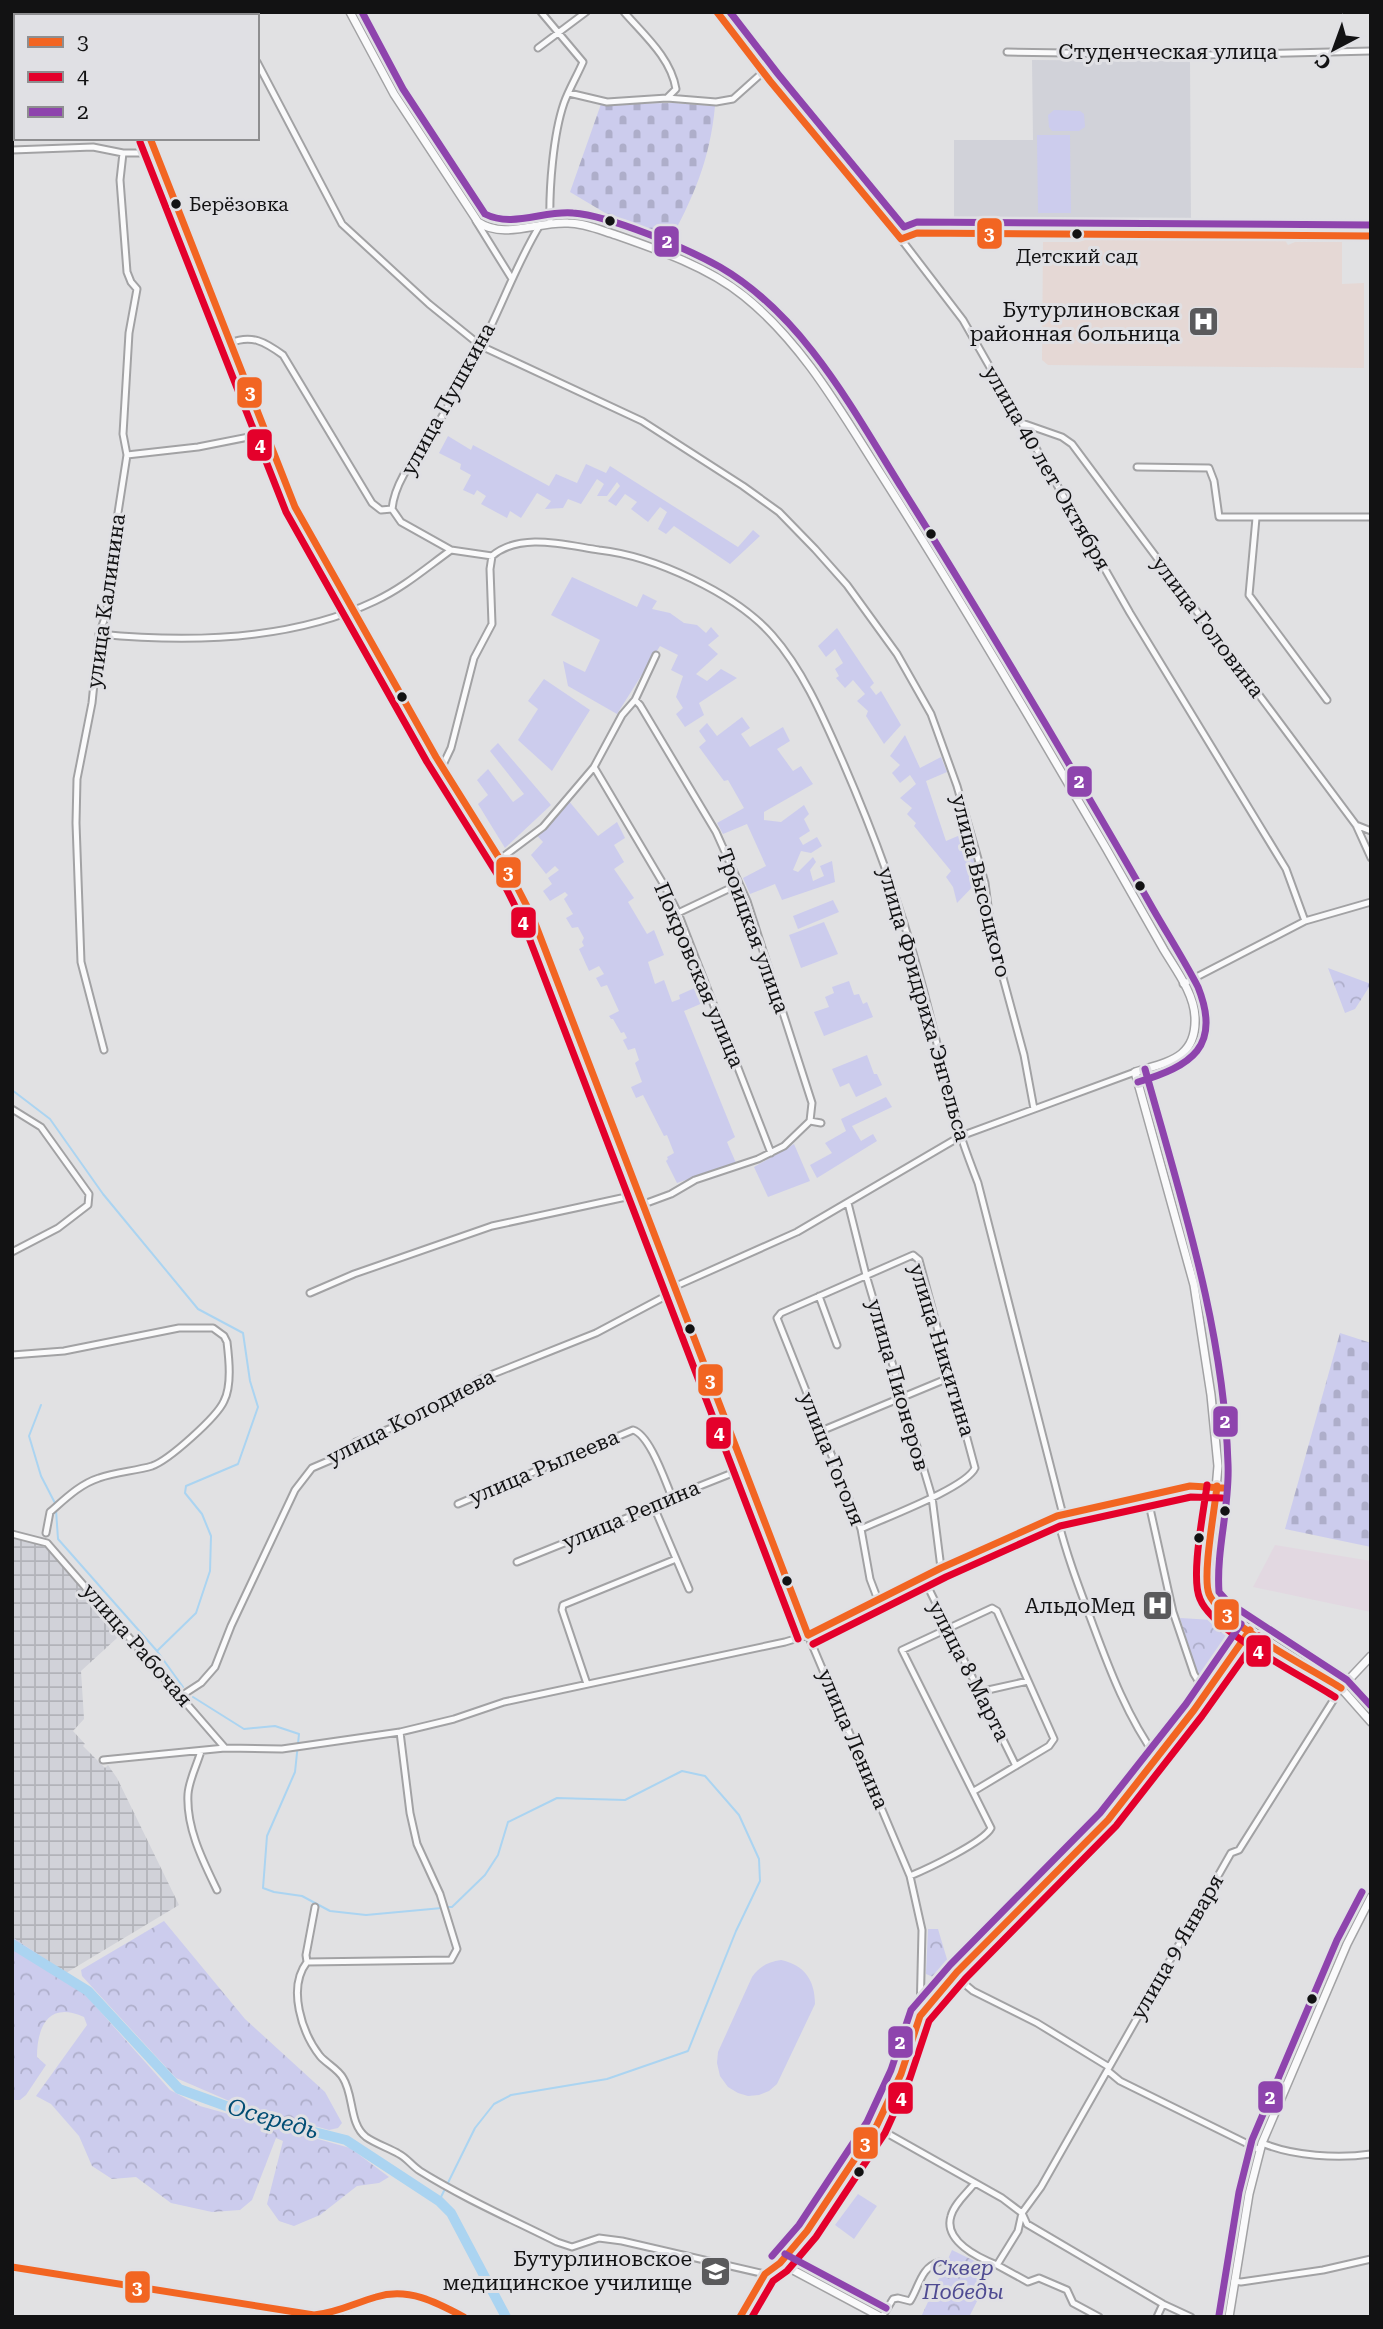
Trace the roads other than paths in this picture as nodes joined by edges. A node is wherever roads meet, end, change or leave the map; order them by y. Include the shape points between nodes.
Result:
1 (350, 12) edge
2 (541, 12) edge
3 (586, 12) edge
4 (624, 12) edge
5 (717, 12) edge
6 (558, 32) junction
7 (538, 48) dead end
8 (1371, 51) edge
9 (1007, 52) dead end
10 (259, 66) edge
11 (763, 72) junction
12 (569, 93) junction
13 (667, 99) junction
14 (151, 140) edge
15 (12, 150) edge
16 (124, 153) junction
17 (156, 153) junction
18 (471, 212) junction
19 (550, 223) junction
20 (540, 225) junction
21 (1371, 236) edge
22 (901, 239) junction
23 (512, 279) junction
24 (230, 343) junction
25 (481, 346) junction
26 (1022, 423) junction
27 (264, 434) junction
28 (127, 455) junction
29 (1137, 467) dead end
30 (392, 509) junction
31 (1371, 517) edge
32 (1256, 518) junction
33 (451, 550) junction
34 (492, 556) junction
35 (353, 610) junction
36 (99, 634) junction
37 (656, 655) dead end
38 (635, 699) junction
39 (1327, 700) dead end
40 (442, 767) junction
41 (594, 768) junction
42 (1356, 825) junction
43 (1371, 831) edge
44 (1371, 858) edge
45 (500, 859) junction
46 (740, 884) junction
47 (1371, 902) edge
48 (678, 913) junction
49 (1305, 921) junction
50 (1183, 984) junction
51 (104, 1050) dead end
52 (1135, 1072) junction
53 (1034, 1108) junction
54 (12, 1109) edge
55 (810, 1121) junction
56 (821, 1124) dead end
57 (961, 1136) junction
58 (771, 1153) junction
59 (640, 1194) junction
60 (848, 1203) junction
61 (644, 1204) junction
62 (12, 1252) edge
63 (866, 1275) junction
64 (677, 1288) junction
65 (310, 1293) dead end
66 (819, 1296) junction
67 (777, 1321) joint
68 (837, 1345) dead end
69 (12, 1355) edge
70 (951, 1377) junction
71 (901, 1397) junction
72 (821, 1431) junction
73 (745, 1468) junction
74 (1217, 1486) junction
75 (1147, 1495) junction
76 (673, 1497) junction
77 (932, 1497) junction
78 (458, 1504) dead end
79 (654, 1507) junction
80 (1060, 1516) junction
81 (861, 1529) junction
82 (46, 1533) dead end
83 (12, 1534) edge
84 (676, 1559) junction
85 (517, 1562) dead end
86 (941, 1568) junction
87 (923, 1577) junction
88 (689, 1589) dead end
89 (878, 1600) junction
90 (947, 1627) junction
91 (1250, 1630) junction
92 (808, 1635) junction
93 (1371, 1656) edge
94 (1028, 1681) junction
95 (587, 1684) junction
96 (1341, 1688) junction
97 (979, 1692) junction
98 (1206, 1694) junction
99 (181, 1696) junction
100 (1371, 1722) edge
101 (400, 1732) junction
102 (225, 1748) junction
103 (201, 1751) junction
104 (1157, 1758) junction
105 (103, 1760) dead end
106 (1016, 1766) junction
107 (974, 1791) junction
108 (910, 1876) junction
109 (217, 1890) dead end
110 (1371, 1897) edge
111 (314, 1908) dead end
112 (307, 1962) junction
113 (954, 1975) junction
114 (920, 2016) junction
115 (1108, 2069) junction
116 (876, 2127) junction
117 (1261, 2147) junction
118 (1371, 2154) edge
119 (974, 2184) junction
120 (1022, 2213) junction
121 (1371, 2259) edge
122 (939, 2262) dead end
123 (780, 2263) junction
124 (997, 2265) junction
125 (12, 2267) edge
126 (765, 2274) junction
127 (1234, 2281) junction
128 (1163, 2304) junction
129 (464, 2317) edge
130 (740, 2317) edge
131 (881, 2317) edge
132 (1100, 2317) edge
133 (1157, 2317) edge
134 (1191, 2317) edge
135 (1228, 2317) edge

1 - 18 main road via 394,94
2 - 6 street
3 - 6 street
4 - 13 street via 674,75 676,89
5 - 11 street, улица 40 лет Октября
6 - 7 street
6 - 12 street via 583,62
8 - 9 street, Студенческая улица via 1208,55
10 - 25 street, улица Высоцкого via 342,224
11 - 13 street via 733,99
11 - 22 street, улица 40 лет Октября
12 - 13 street via 607,102
12 - 19 street via 559,126
14 - 17 street
15 - 16 street via 93,147
16 - 17 street
16 - 28 street, улица Калинина via 120,180 127,272 137,289 126,383 123,434
17 - 24 street, улица Ленина
18 - 20 main road via 486,228 497,231
18 - 23 street
19 - 20 main road
19 - 50 main road via 570,222 601,230 659,250 713,276 742,294 797,349 913,525
20 - 23 street, улица Пушкина
21 - 22 street via 917,233
22 - 26 street, улица 40 лет Октября via 963,320
23 - 25 street, улица Пушкина
24 - 27 street, улица Ленина
24 - 30 street via 252,338 283,355 372,503 381,510
25 - 30 street, улица Пушкина via 404,475
25 - 53 street, улица Высоцкого via 642,421 743,486 779,512 854,594 897,654 931,714 957,786 985,883 992,937
26 - 42 street, улица Головина via 1072,444
26 - 49 street, улица 40 лет Октября via 1129,613 1286,869
27 - 28 street
27 - 35 street, улица Ленина via 295,507
28 - 36 street, улица Калинина via 106,615
29 - 32 street via 1209,468 1219,517
30 - 33 street via 401,522
31 - 32 street
32 - 39 street via 1249,595
33 - 34 street
33 - 35 street via 384,597
34 - 40 street via 492,624 474,658
34 - 57 street, улица Фридриха Энгельса via 529,541 625,554 698,583 738,606 790,657 869,820 919,972
35 - 36 street via 321,621 230,636 151,639
35 - 40 street, улица Ленина
36 - 51 street, улица Калинина via 77,779 76,823 81,962
37 - 38 street
38 - 41 street
38 - 46 street, Троицкая улица via 716,832
40 - 45 street, улица Ленина
41 - 45 street via 544,828
41 - 48 street, Покровская улица
42 - 43 street
42 - 44 street, улица Головина
45 - 59 street, улица Ленина via 533,918
46 - 48 street
46 - 55 street, Троицкая улица via 812,1102
47 - 49 street
48 - 58 street, Покровская улица
49 - 50 street
50 - 52 main road via 1195,1018 1190,1045 1178,1058
52 - 53 street, улица Колодиева
52 - 74 main road via 1194,1285 1214,1418
53 - 57 street, улица Колодиева
54 - 62 street via 40,1127 90,1200 58,1228
55 - 56 street
55 - 58 street
57 - 60 street, улица Колодиева
57 - 80 street, улица Фридриха Энгельса via 978,1183
58 - 61 street
59 - 61 street, улица Ленина
59 - 65 street via 492,1226
60 - 63 street, улица Пионеров
60 - 64 street, улица Колодиева
61 - 64 street, улица Ленина
63 - 66 street, улица Никитина
63 - 70 street, улица Никитина via 910,1255 917,1257
63 - 71 street, улица Пионеров
64 - 73 street, улица Ленина
64 - 99 street, улица Колодиева via 596,1333 483,1378 312,1468 295,1490 215,1667
66 - 67 street, улица Никитина via 779,1314
66 - 68 street
67 - 72 street, улица Гоголя
69 - 82 street via 64,1351 179,1328 214,1328 227,1342 227,1392 217,1412 175,1452 154,1465 82,1486 50,1512
70 - 71 street
70 - 77 street, улица Никитина via 975,1468 968,1478
71 - 72 street
71 - 77 street, улица Пионеров
72 - 81 street, улица Гоголя
73 - 76 street, улица Репина
73 - 92 street, улица Ленина
74 - 75 street
74 - 91 main road via 1208,1589 1216,1607
75 - 80 street
75 - 98 street via 1173,1612 1194,1674
76 - 78 street, улица Рылеева via 647,1443 633,1430
76 - 79 street, улица Репина
77 - 81 street, улица Никитина
77 - 86 street, улица Пионеров
79 - 84 street
79 - 85 street, улица Репина
80 - 86 street
80 - 104 street, улица Фридриха Энгельса via 1064,1543 1106,1659 1141,1735
81 - 89 street, улица Гоголя
83 - 99 street, улица Рабочая via 47,1543
84 - 88 street
84 - 95 street via 564,1605
86 - 87 street
87 - 89 street
87 - 90 street, улица 8 Марта
89 - 92 street
90 - 94 street via 995,1609
90 - 97 street, улица 8 Марта
90 - 107 street via 904,1647 902,1654
91 - 96 main road
91 - 98 main road
92 - 95 street
92 - 108 street, улица Ленина
93 - 96 main road
94 - 97 street
94 - 106 street via 1054,1739
95 - 101 street
96 - 100 main road
96 - 115 street, улица 9 Января via 1239,1850 1231,1853
97 - 106 street, улица 8 Марта
98 - 104 main road
99 - 102 street, улица Рабочая
101 - 102 street via 282,1749
101 - 112 street via 417,1844 440,1894 457,1949 451,1960
102 - 103 street
103 - 105 street
103 - 109 street via 188,1791 188,1807 197,1847
104 - 113 main road via 1093,1837
106 - 107 street
107 - 108 street via 990,1830
108 - 114 street, улица Ленина via 922,1930
110 - 117 main road
111 - 112 street
112 - 126 street via 301,1971 301,2023 322,2058 344,2078 364,2136 452,2189 557,2242 572,2247 599,2238
113 - 114 main road
113 - 115 street via 973,1991 1037,2023
114 - 116 main road, улица Ленина via 901,2074
115 - 117 street via 1120,2081
115 - 120 street, улица 9 Января
116 - 119 street
116 - 123 main road, улица Ленина via 807,2231
117 - 118 street via 1320,2155
117 - 127 main road
119 - 120 street
119 - 124 street via 949,2219 952,2230 966,2250
120 - 124 street via 1018,2231
120 - 128 street via 1027,2224
121 - 127 street
122 - 131 street via 926,2269 910,2301 893,2299
123 - 126 main road, улица Ленина
123 - 131 main road
124 - 132 street via 1028,2282 1039,2278 1067,2290 1073,2303
125 - 129 street via 314,2315 407,2293
126 - 130 main road, улица Ленина
127 - 135 main road
128 - 133 street
128 - 134 street

